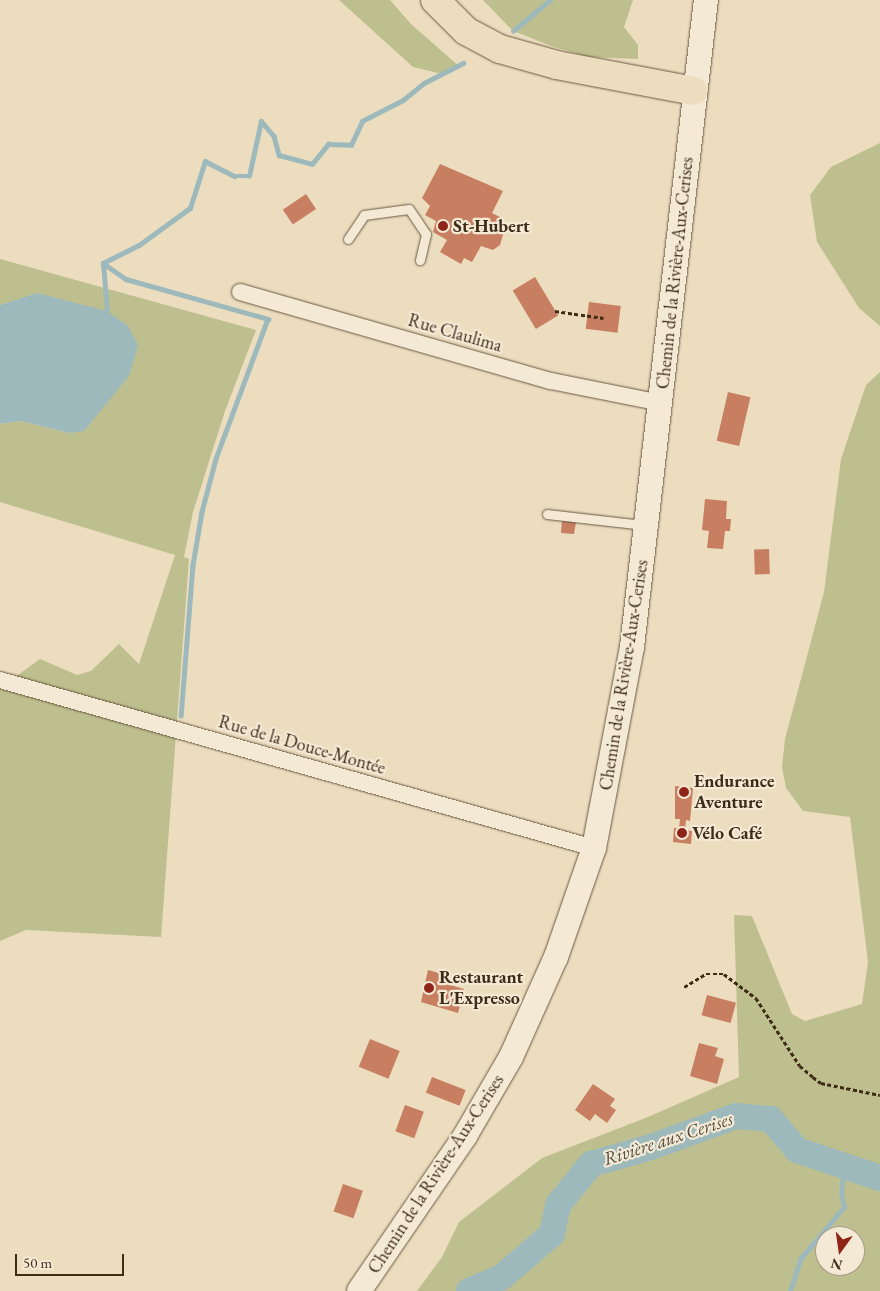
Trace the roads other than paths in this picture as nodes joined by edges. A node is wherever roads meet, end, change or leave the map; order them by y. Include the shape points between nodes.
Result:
1 (435, 0) edge
2 (706, 0) edge
3 (694, 90) junction
4 (348, 239) dead end
5 (420, 260) dead end
6 (240, 292) dead end
7 (661, 403) junction
8 (547, 514) dead end
9 (647, 525) junction
10 (0, 680) edge
11 (594, 848) junction
12 (360, 1291) edge

1 - 3 highway via 466,30 500,49 551,64
2 - 3 main road, Chemin de la Rivière-Aux-Cerises
3 - 7 main road, Chemin de la Rivière-Aux-Cerises
4 - 5 lane via 364,215 409,210 426,234
6 - 7 street, Rue Claulima via 558,382
7 - 9 main road, Chemin de la Rivière-Aux-Cerises
8 - 9 lane
9 - 11 main road, Chemin de la Rivière-Aux-Cerises via 632,647
10 - 11 street, Rue de la Douce-Montée
11 - 12 main road, Chemin de la Rivière-Aux-Cerises via 556,957 511,1057 465,1136

